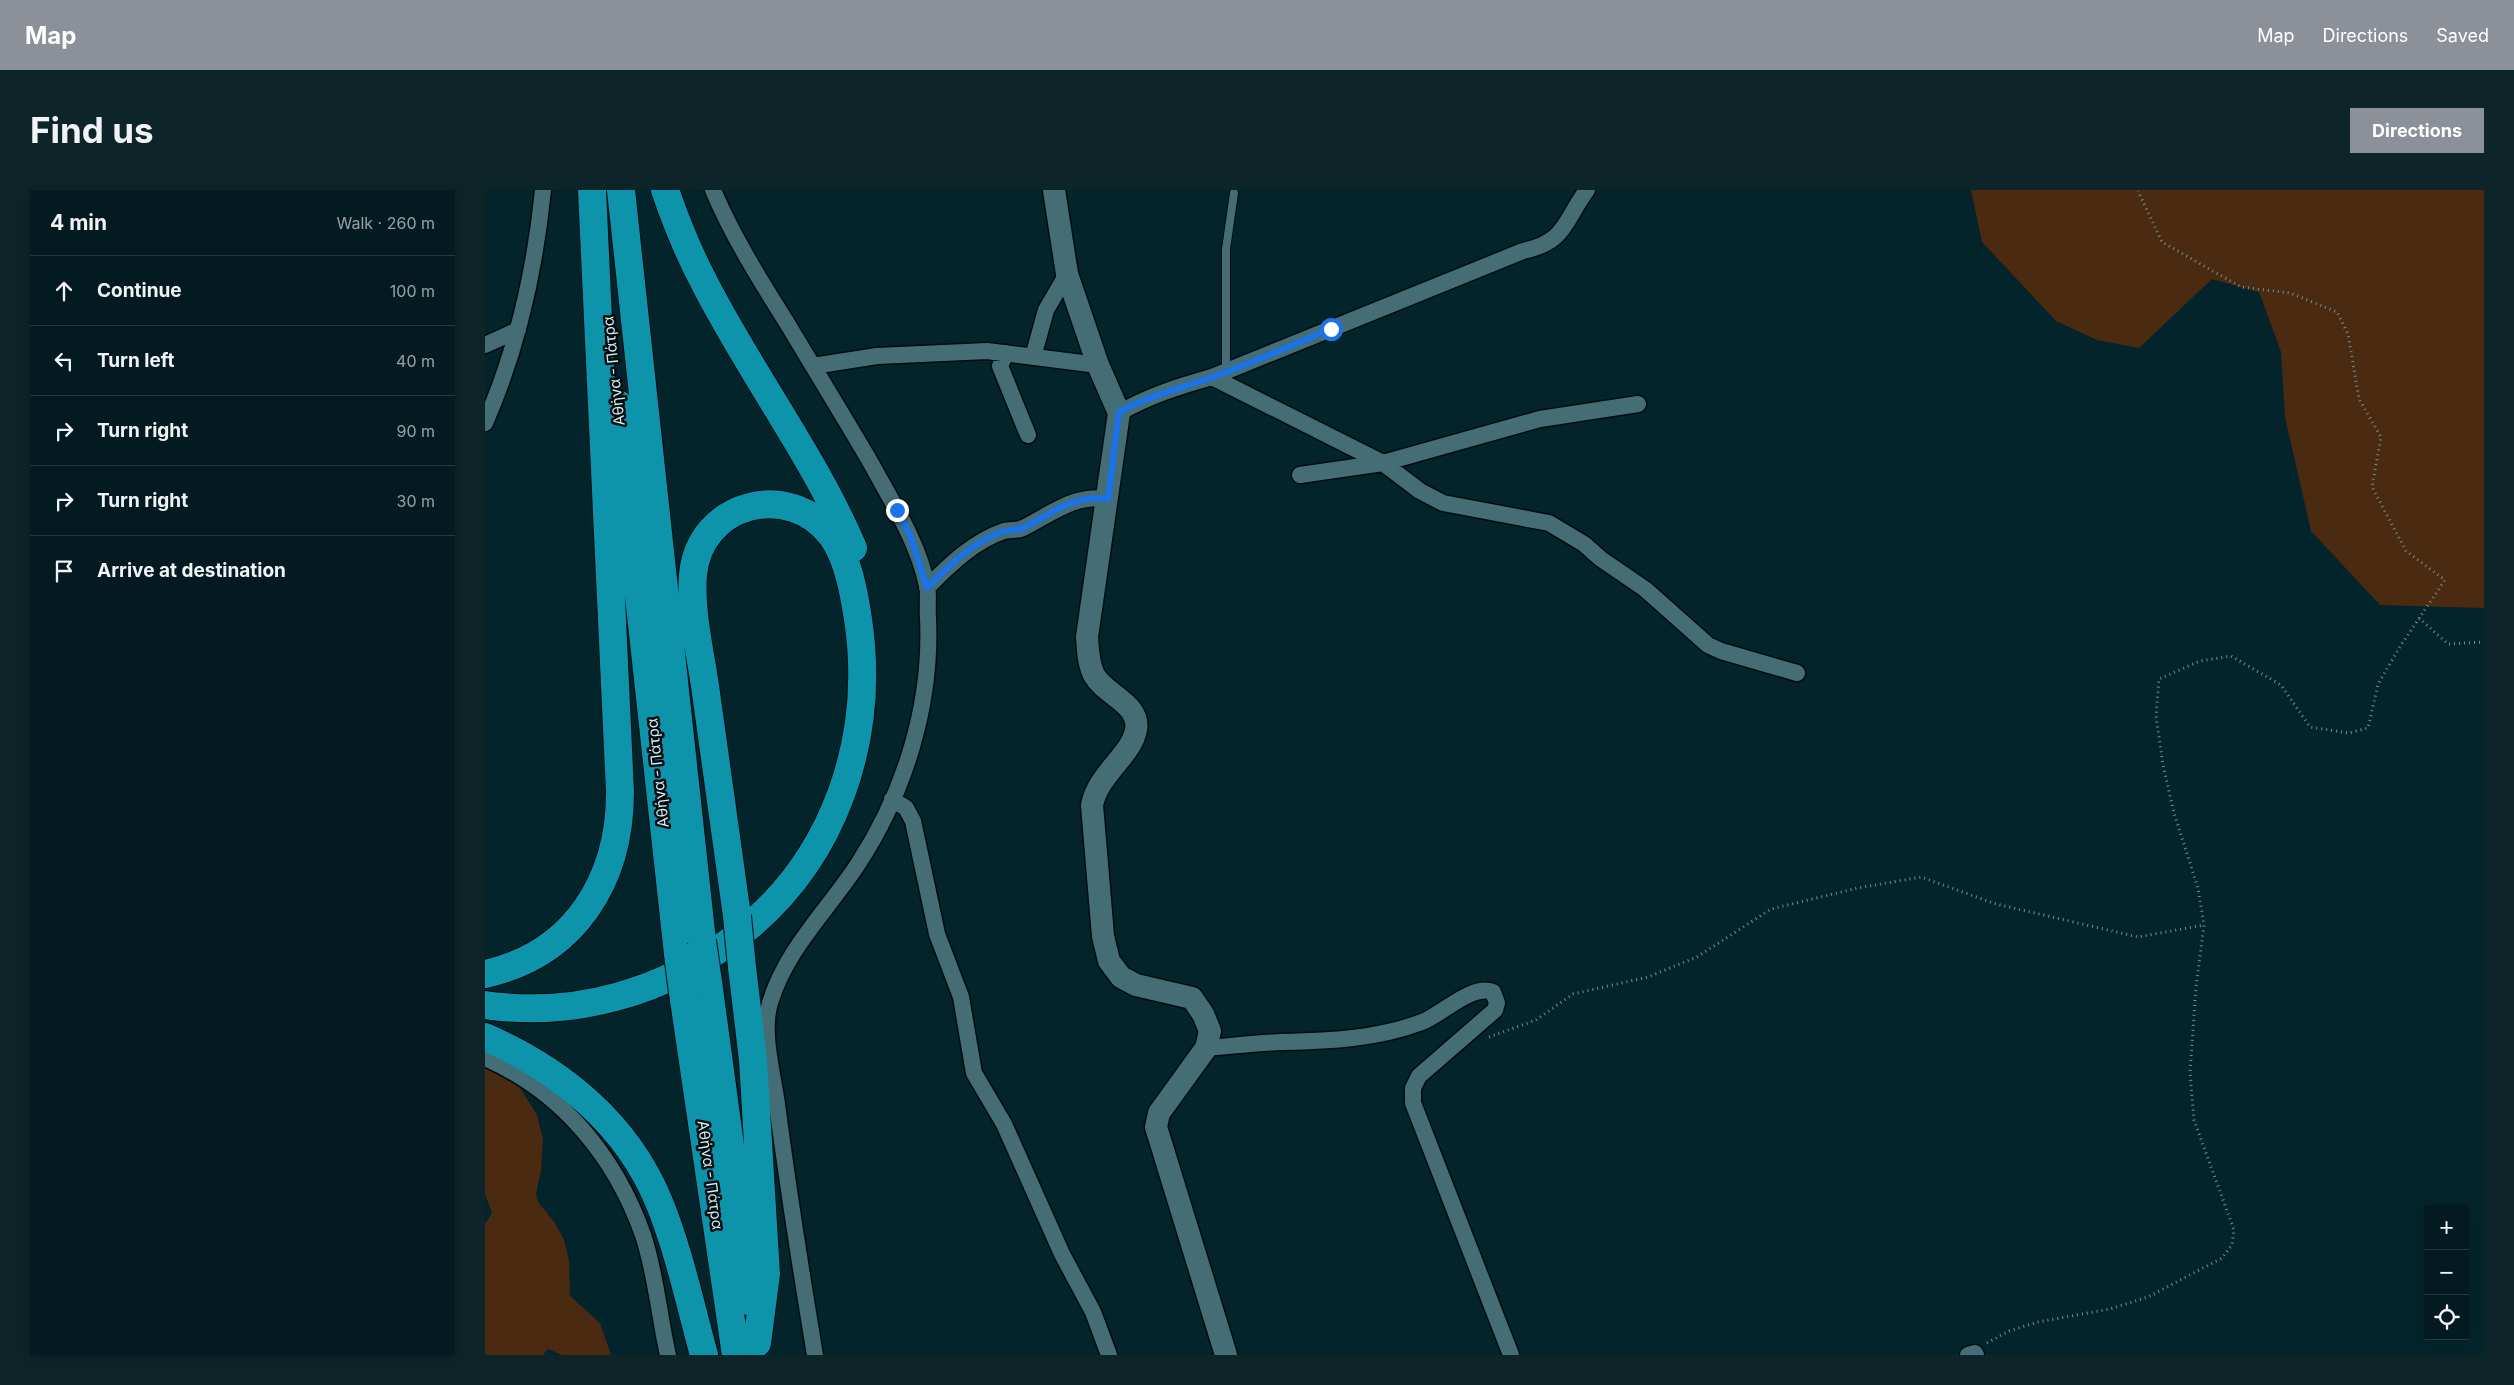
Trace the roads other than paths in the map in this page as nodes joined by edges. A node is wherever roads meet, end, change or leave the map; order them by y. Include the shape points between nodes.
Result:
1 (543, 190) edge
2 (593, 190) edge
3 (621, 190) edge
4 (665, 190) edge
5 (713, 190) edge
6 (1054, 190) edge
7 (1587, 190) edge
8 (1234, 193) dead end
9 (1067, 274) junction
10 (518, 330) junction
11 (485, 345) edge
12 (1006, 353) junction
13 (1033, 357) junction
14 (1098, 365) junction
15 (813, 366) junction
16 (1219, 374) junction
17 (1638, 404) dead end
18 (1119, 412) junction
19 (485, 424) edge
20 (1028, 435) dead end
21 (1383, 463) junction
22 (1300, 475) dead end
23 (1108, 499) junction
24 (927, 588) junction
25 (1797, 673) dead end
26 (893, 799) junction
27 (485, 974) edge
28 (696, 994) junction
29 (485, 1005) edge
30 (485, 1020) edge
31 (485, 1037) edge
32 (1206, 1048) junction
33 (485, 1058) edge
34 (751, 1351) edge
35 (668, 1355) edge
36 (704, 1355) edge
37 (815, 1355) edge
38 (1109, 1355) edge
39 (1226, 1355) edge
40 (1511, 1355) edge

1 - 10 street
2 - 27 highway via 620,792 617,839 602,883 575,922 540,952
2 - 28 highway, Αθήνα - Πάτρα, bridge via 677,954
3 - 28 highway, Αθήνα - Πάτρα, bridge via 702,941
4 - 30 highway via 704,284 819,478 854,549 875,644 876,693 868,750 854,802 820,868 773,925 734,957 669,996 618,1012 539,1023
5 - 15 street via 746,256
6 - 9 street
7 - 16 street via 1557,238 1541,247 1523,251
8 - 16 lane via 1226,249
9 - 13 street via 1046,310
9 - 14 street
10 - 11 street
10 - 19 street
12 - 13 street
12 - 15 street via 877,356
12 - 20 street via 1001,366
13 - 14 street
14 - 18 street
15 - 24 street via 910,535
16 - 18 street via 1179,386
16 - 21 street
17 - 21 street via 1540,419
18 - 23 street
21 - 22 street
21 - 25 street via 1420,491 1443,503 1549,523 1584,544 1645,590 1708,645
23 - 24 street via 1091,496 1066,504 1020,530 998,534 965,553
23 - 32 street via 1087,637 1089,657 1094,674 1104,688 1131,710 1137,721 1136,733 1099,783 1092,805 1103,936 1109,961 1121,978 1136,985 1192,998 1211,1031
24 - 26 street via 929,643 919,721
26 - 37 street via 858,864 790,956 768,1007 769,1052
26 - 38 street via 906,808 913,821 937,934 961,997 973,1073 1010,1137 1062,1254 1093,1312
28 - 34 highway, Αθήνα - Πάτρα
29 - 34 highway, bridge via 534,1009 568,1006 601,1001 666,980 711,955 758,920 794,881 823,838 841,797 855,748 862,693 861,637 850,582 834,540 809,515 776,504 758,504 741,509 719,523 702,543 693,577 698,633 737,916 742,968 753,1060 766,1274
31 - 36 highway via 538,1063 574,1088 623,1140 642,1169 671,1234
32 - 39 street via 1159,1114 1155,1127
32 - 40 street via 1325,1042 1396,1030 1425,1021 1475,992 1493,992 1497,1003 1495,1010 1419,1076 1413,1088 1413,1103
33 - 35 street via 540,1088 561,1106 598,1148 643,1235

